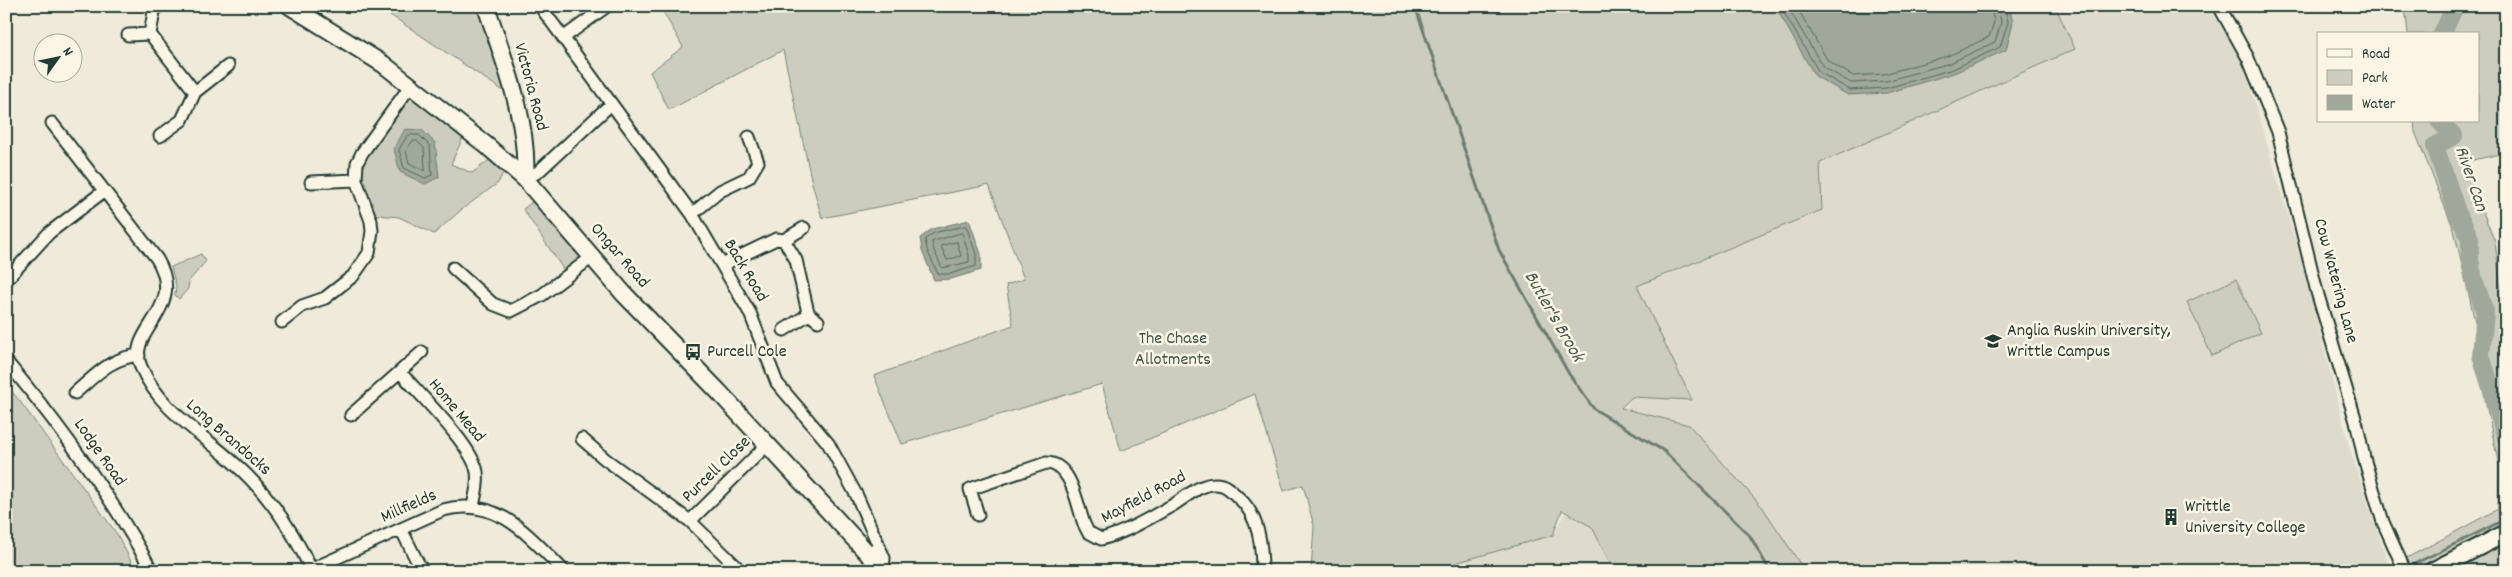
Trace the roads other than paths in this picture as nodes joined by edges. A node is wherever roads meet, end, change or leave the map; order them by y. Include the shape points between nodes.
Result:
1 (156, 6) edge
2 (290, 6) edge
3 (486, 6) edge
4 (540, 6) edge
5 (607, 6) edge
6 (2219, 6) edge
7 (150, 34) junction
8 (128, 35) dead end
9 (563, 38) junction
10 (228, 66) dead end
11 (411, 85) junction
12 (195, 92) junction
13 (610, 105) junction
14 (52, 123) dead end
15 (160, 136) dead end
16 (749, 137) dead end
17 (356, 180) junction
18 (525, 180) junction
19 (311, 182) dead end
20 (104, 191) junction
21 (692, 214) junction
22 (804, 228) dead end
23 (784, 240) junction
24 (592, 257) junction
25 (722, 265) junction
26 (453, 268) dead end
27 (6, 280) edge
28 (282, 322) dead end
29 (784, 330) dead end
30 (422, 352) dead end
31 (139, 355) junction
32 (6, 361) edge
33 (400, 372) junction
34 (75, 393) dead end
35 (351, 415) dead end
36 (582, 439) dead end
37 (768, 444) junction
38 (473, 506) junction
39 (978, 515) dead end
40 (690, 521) junction
41 (401, 529) junction
42 (2504, 535) edge
43 (312, 570) edge
44 (884, 570) edge
45 (152, 571) edge
46 (422, 571) edge
47 (564, 571) edge
48 (740, 571) edge
49 (1262, 571) edge
50 (2405, 571) edge
51 (2432, 571) edge

1 - 7 street
2 - 11 street, Ongar Road
3 - 18 street, Victoria Road via 522,132
4 - 9 street, Back Road
5 - 9 street
6 - 50 street, Cow Watering Lane via 2248,58 2278,132 2317,292 2367,467 2383,522
7 - 8 street
7 - 12 street
9 - 13 street, Back Road
10 - 12 street
11 - 17 street via 362,153 357,163
11 - 18 street, Ongar Road
12 - 15 street via 182,120
13 - 18 street via 538,172
13 - 21 street, Back Road
14 - 20 street
16 - 21 street via 758,162 749,177 720,191
17 - 19 street
17 - 28 street via 371,221 369,253 353,276 325,298 302,306
18 - 24 street, Ongar Road
20 - 27 street via 49,233
20 - 31 street via 156,259 166,278 164,303 141,342
21 - 25 street, Back Road
22 - 23 street
23 - 25 street via 776,239
23 - 29 street via 796,260 814,318
24 - 26 street via 542,295 511,311 493,304
24 - 37 street, Ongar Road
25 - 44 street, Back Road via 750,313 781,390 818,429 848,479 884,558
30 - 33 street
31 - 34 street via 112,362
31 - 43 street, Long Brandocks via 141,367 166,406 260,488 283,519
32 - 45 street, Lodge Road via 88,466
33 - 35 street
33 - 38 street, Home Mead via 461,442 474,462 477,473
36 - 40 street
37 - 40 street, Purcell Close
37 - 44 street, Ongar Road
38 - 41 street, Millfields via 444,510
38 - 47 street, Millfields via 512,522
39 - 49 street, Mayfield Road via 970,489 1046,463 1063,469 1088,532 1101,539 1164,510 1192,491 1212,484 1221,485 1250,511 1260,542
40 - 48 street
41 - 43 street, Millfields
41 - 46 street
42 - 51 street

